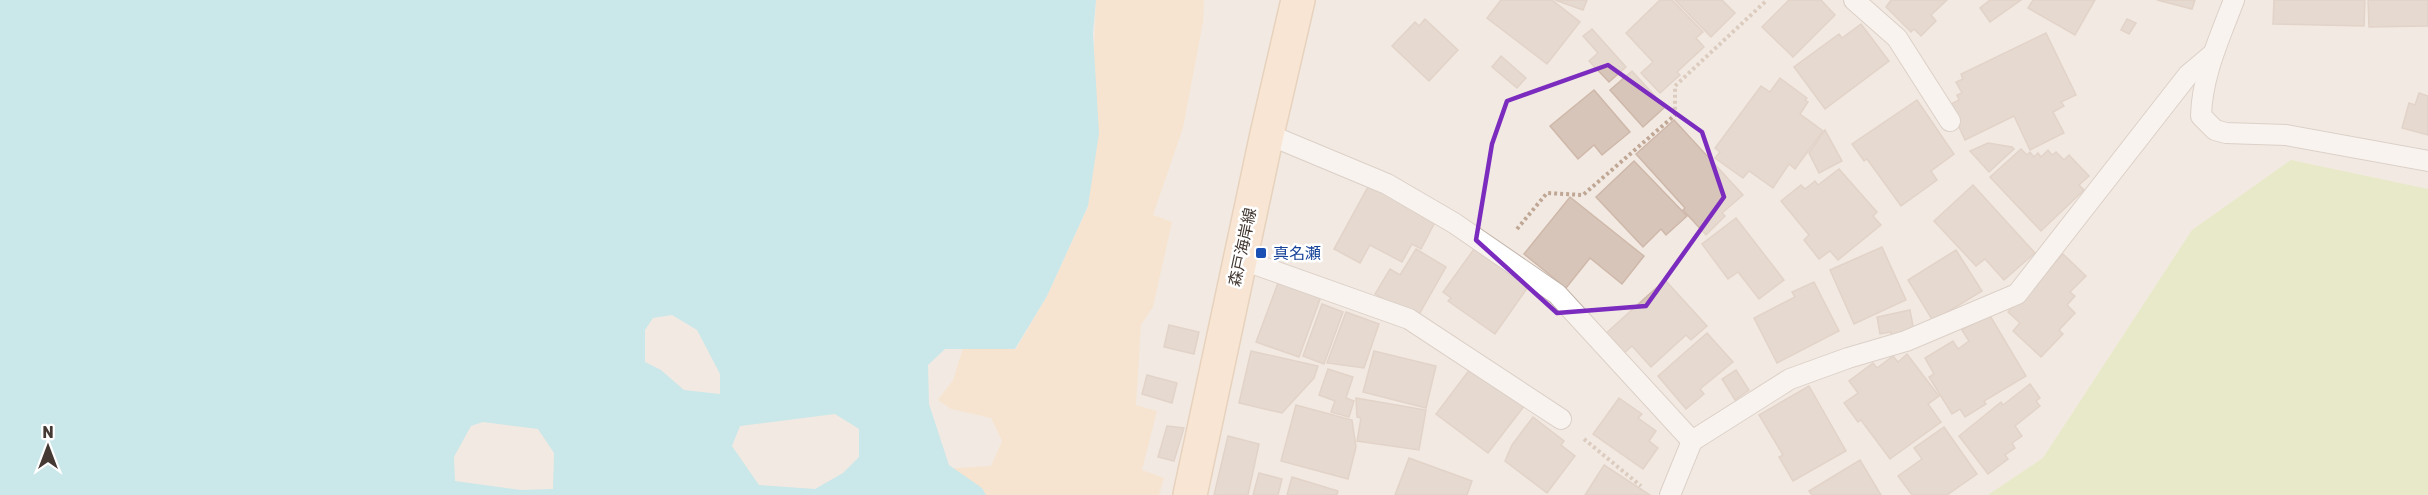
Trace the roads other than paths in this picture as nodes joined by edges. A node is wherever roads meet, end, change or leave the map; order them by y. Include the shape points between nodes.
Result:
1 (1298, 0) edge
2 (1854, 0) edge
3 (2234, 0) edge
4 (2213, 54) junction
5 (1950, 121) dead end
6 (1267, 134) junction
7 (2428, 161) edge
8 (1240, 259) junction
9 (1561, 419) road end
10 (1692, 441) junction
11 (1190, 495) edge
12 (1670, 495) edge

1 - 6 main road, 森戸海岸線
2 - 5 lane via 1896,38
3 - 4 lane
4 - 7 lane via 2201,116 2215,130 2286,135
4 - 10 lane via 2188,75 2017,294 1906,342 1790,380
6 - 8 main road, 森戸海岸線
6 - 10 lane via 1387,184 1454,223 1557,294
8 - 9 lane via 1409,319
8 - 11 main road, 森戸海岸線
10 - 12 lane

